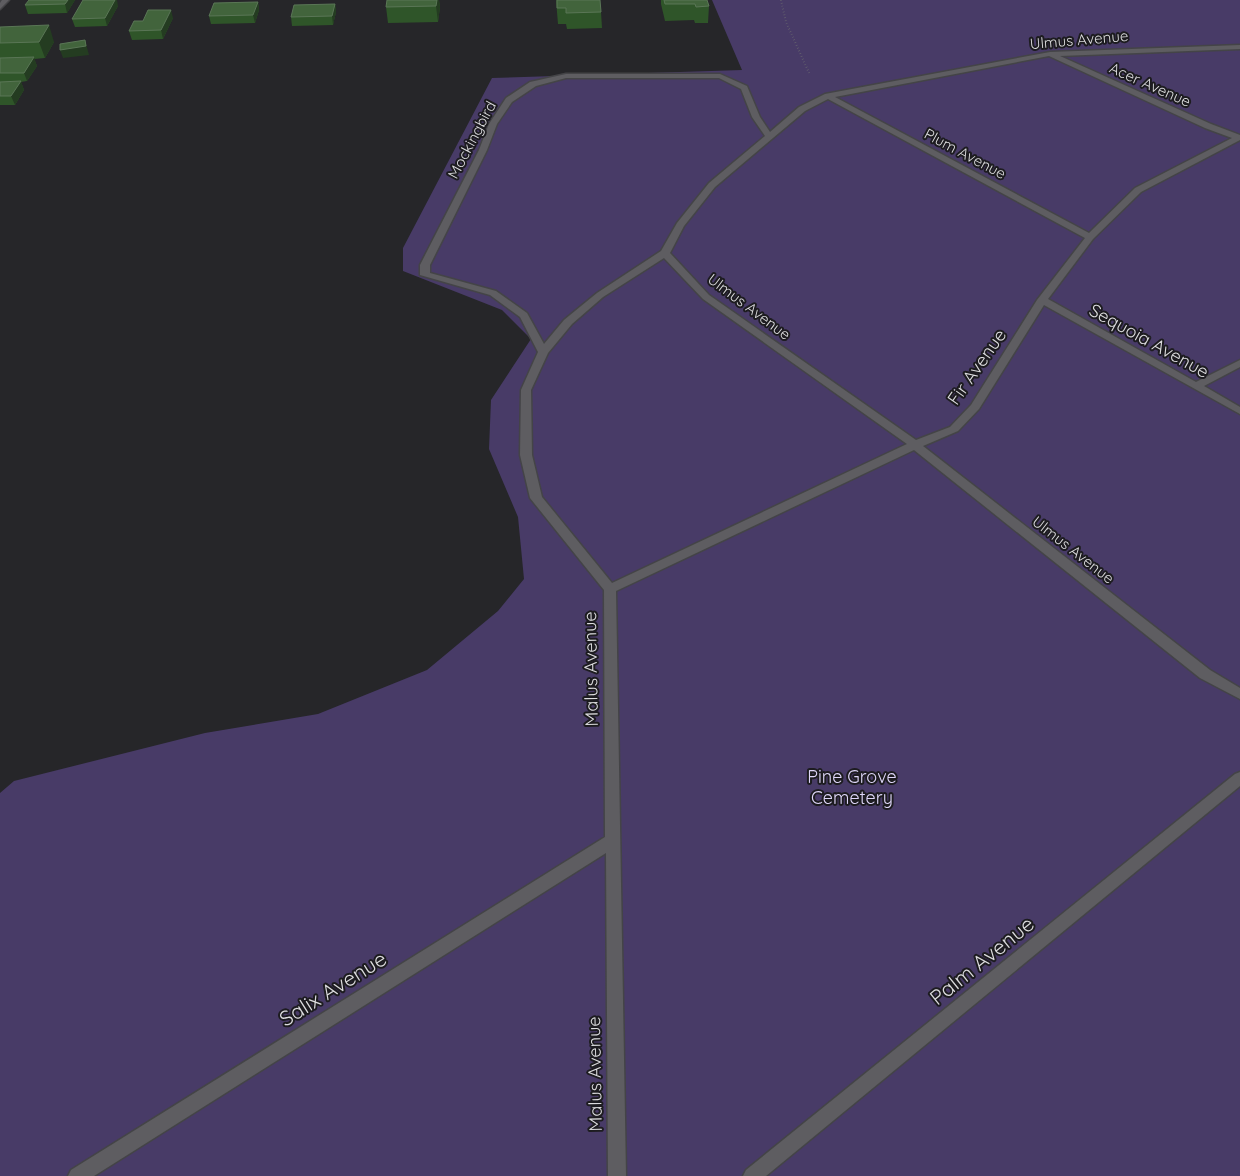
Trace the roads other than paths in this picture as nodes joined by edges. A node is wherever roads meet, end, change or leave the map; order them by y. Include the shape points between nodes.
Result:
1 (6, 0) edge
2 (0, 6) edge
3 (1240, 47) edge
4 (1050, 54) junction
5 (828, 96) junction
6 (770, 137) junction
7 (1240, 137) edge
8 (1090, 237) junction
9 (666, 253) junction
10 (1042, 300) junction
11 (542, 352) junction
12 (1240, 363) edge
13 (1196, 386) junction
14 (1240, 411) edge
15 (915, 445) junction
16 (610, 589) junction
17 (1240, 694) edge
18 (1240, 778) edge
19 (613, 840) junction
20 (77, 1176) edge
21 (617, 1176) edge
22 (752, 1176) edge

1 - 2 street
3 - 4 street, Ulmus Avenue
4 - 5 street, Ulmus Avenue
4 - 7 street, Acer Avenue via 1208,126
5 - 6 street, Ulmus Avenue via 802,109
5 - 8 street, Plum Avenue
6 - 9 street, Ulmus Avenue via 712,186 680,224
6 - 11 street, Mockingbird via 756,116 744,88 720,76 566,76 533,84 509,100 493,124 450,212 425,265 425,275 492,293 524,315
7 - 8 street, Fir Avenue via 1138,190
8 - 10 street, Fir Avenue
9 - 11 street, Malus Avenue via 600,295 568,322
9 - 15 street, Ulmus Avenue via 706,297
10 - 13 street, Sequoia Avenue
10 - 15 street, Fir Avenue via 975,407 954,429
11 - 16 street, Malus Avenue via 526,390 526,455 536,498
12 - 13 street
13 - 14 street, Sequoia Avenue
15 - 16 street, Fir Avenue
15 - 17 street, Ulmus Avenue via 1205,674
16 - 19 street, Malus Avenue
18 - 22 street, Palm Avenue
19 - 20 street, Salix Avenue
19 - 21 street, Malus Avenue

